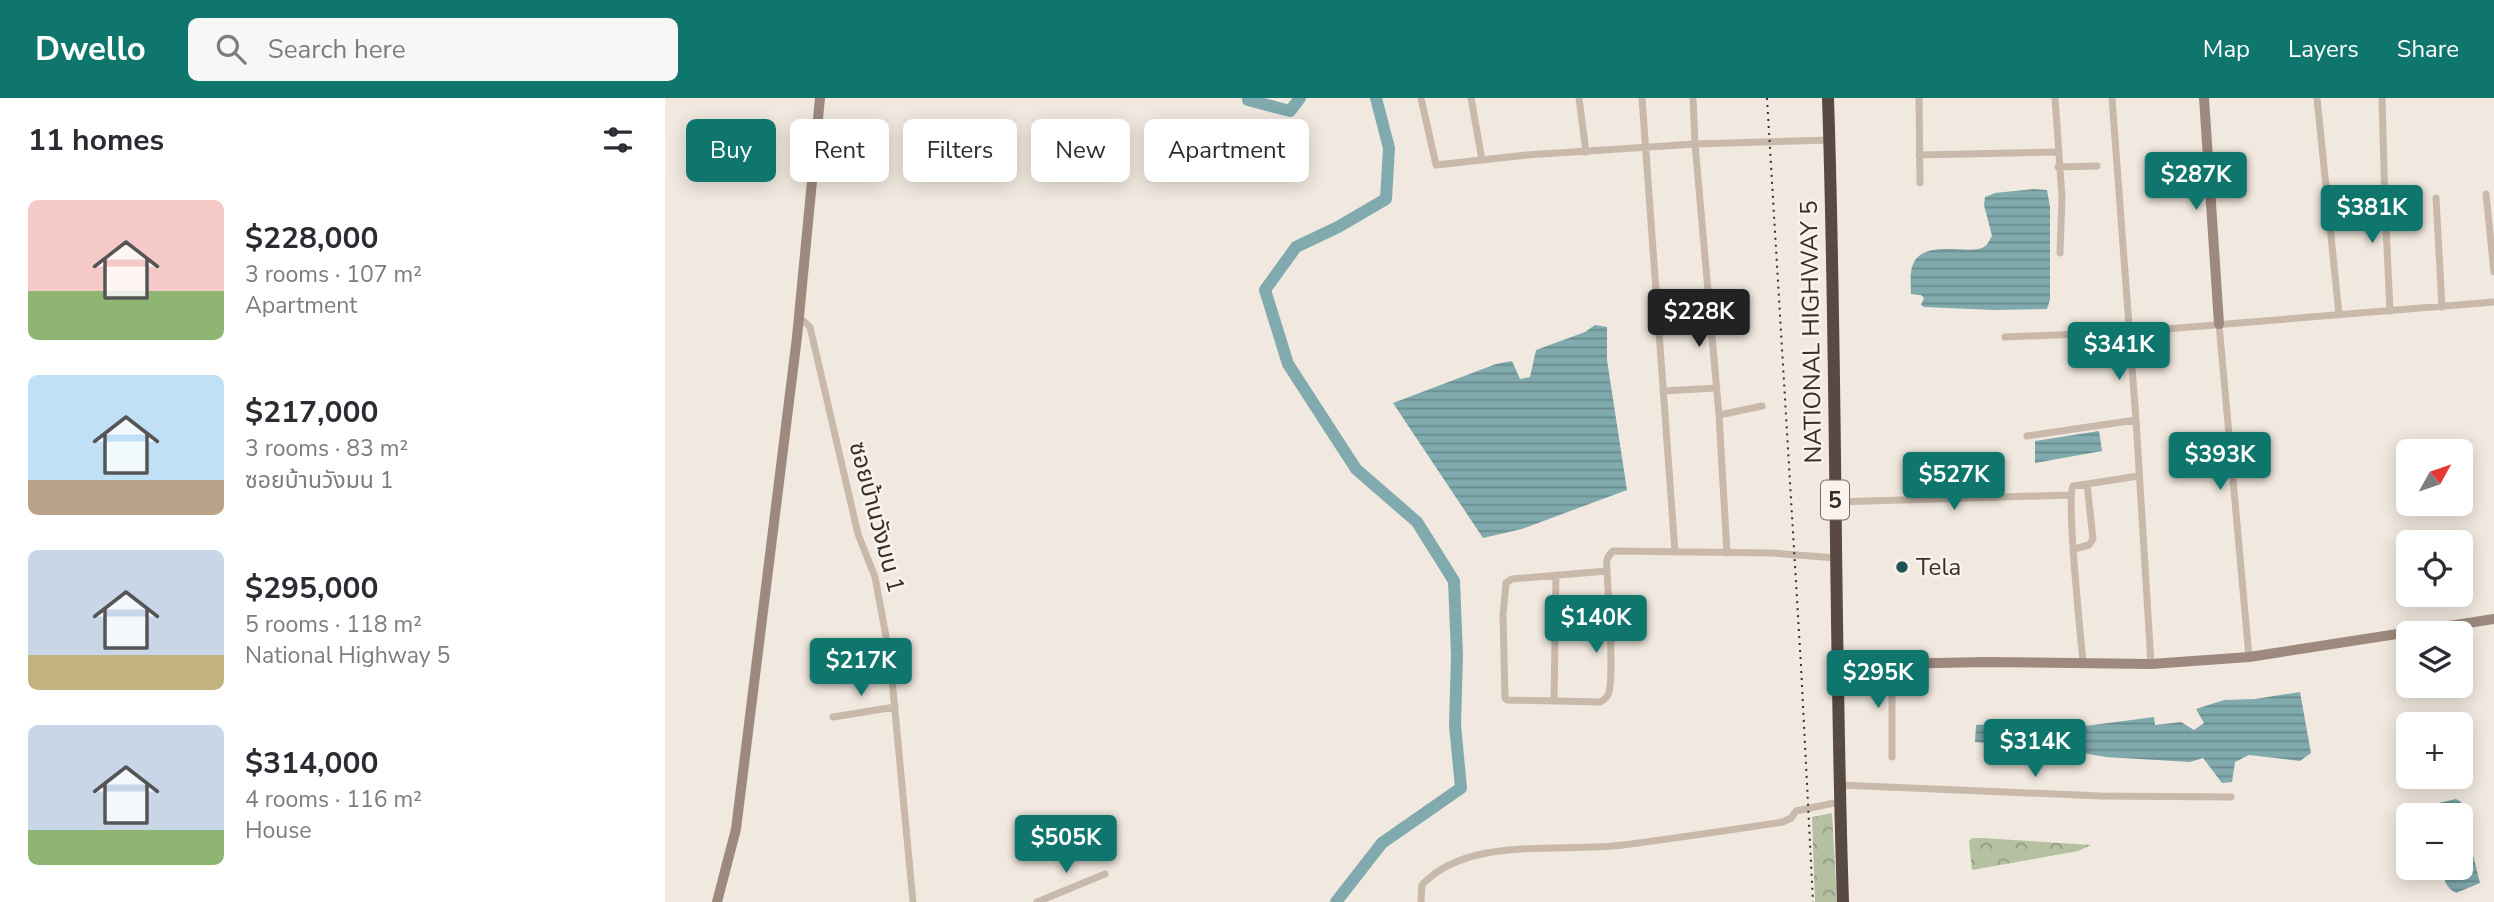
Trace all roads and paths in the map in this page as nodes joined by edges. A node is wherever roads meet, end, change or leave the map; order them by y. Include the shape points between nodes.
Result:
1 (820, 98) edge
2 (1421, 98) edge
3 (1471, 98) edge
4 (1579, 98) edge
5 (1642, 98) edge
6 (1693, 98) edge
7 (1828, 98) edge
8 (1919, 98) edge
9 (2055, 98) edge
10 (2112, 98) edge
11 (2204, 98) edge
12 (2317, 98) edge
13 (2382, 98) edge
14 (1829, 140) junction
15 (1695, 144) junction
16 (1644, 148) junction
17 (1586, 152) junction
18 (2057, 152) junction
19 (1920, 155) junction
20 (1482, 160) junction
21 (2097, 166) dead end
22 (2058, 167) junction
23 (1920, 183) dead end
24 (2486, 194) dead end
25 (2436, 198) dead end
26 (2385, 205) junction
27 (2329, 209) junction
28 (2060, 253) dead end
29 (2494, 272) edge
30 (1708, 298) junction
31 (2494, 302) edge
32 (1656, 303) junction
33 (2442, 307) junction
34 (2390, 310) junction
35 (2339, 315) junction
36 (799, 317) junction
37 (2219, 324) junction
38 (2129, 331) junction
39 (2005, 337) dead end
40 (1716, 388) junction
41 (1663, 391) junction
42 (1762, 406) dead end
43 (1719, 415) junction
44 (2136, 420) junction
45 (2027, 436) dead end
46 (2138, 476) junction
47 (2087, 484) junction
48 (2071, 495) junction
49 (1835, 502) junction
50 (2074, 549) junction
51 (1675, 552) junction
52 (1727, 553) junction
53 (1836, 558) junction
54 (1607, 571) junction
55 (1556, 575) junction
56 (2494, 619) edge
57 (2249, 657) junction
58 (2083, 663) junction
59 (1892, 664) junction
60 (2151, 664) junction
61 (1837, 665) junction
62 (1554, 701) junction
63 (895, 707) junction
64 (833, 717) dead end
65 (1892, 757) dead end
66 (1840, 785) junction
67 (2231, 797) dead end
68 (1839, 802) junction
69 (1105, 874) dead end
70 (717, 902) edge
71 (913, 902) edge
72 (1037, 902) edge
73 (1421, 902) edge
74 (1843, 902) edge

1 - 36 street
2 - 20 street via 1436,165
3 - 20 street
4 - 17 street
5 - 16 street
6 - 15 street
7 - 14 highway, NATIONAL HIGHWAY 5 / 5
8 - 19 street
9 - 18 street
10 - 38 street
11 - 37 street
12 - 27 street
13 - 26 street
14 - 15 street
14 - 49 highway, NATIONAL HIGHWAY 5 / 5
15 - 16 street
15 - 30 street
16 - 17 street
16 - 32 street
17 - 20 street
18 - 19 street
18 - 22 street
19 - 23 street
21 - 22 street
22 - 28 street
24 - 29 street
25 - 33 street
26 - 27 street
26 - 34 street
27 - 35 street
30 - 32 street
30 - 40 street
31 - 33 street
32 - 41 street
33 - 34 street
34 - 35 street
35 - 37 street
36 - 63 street, ซอยบ้านวังมน 1 via 810,327 858,534 875,577
36 - 70 street via 736,829
37 - 38 street
37 - 57 street
38 - 39 street
38 - 44 street
40 - 41 street
40 - 43 street
41 - 51 street
42 - 43 street
43 - 52 street
44 - 45 street
44 - 46 street
46 - 47 street
46 - 60 street
47 - 48 street via 2073,486
47 - 50 street via 2093,539
48 - 49 street
48 - 50 street
49 - 53 highway, NATIONAL HIGHWAY 5 / 5
50 - 58 street
51 - 52 street
51 - 54 street via 1613,551 1608,555
52 - 53 street
53 - 61 highway, NATIONAL HIGHWAY 5 / 5
54 - 55 street
54 - 62 street via 1609,694 1600,702
55 - 62 street
55 - 62 street via 1506,583 1503,615 1505,698
56 - 57 street
57 - 60 street
58 - 59 street
58 - 60 street
59 - 61 street
59 - 65 street
61 - 66 highway, NATIONAL HIGHWAY 5 / 5
63 - 64 street
63 - 71 street, ซอยบ้านวังมน 1
66 - 67 street
66 - 68 highway, NATIONAL HIGHWAY 5 / 5
68 - 73 street via 1796,811 1783,822 1621,845 1485,853 1438,871 1422,886
68 - 74 highway, NATIONAL HIGHWAY 5 / 5
69 - 72 street

